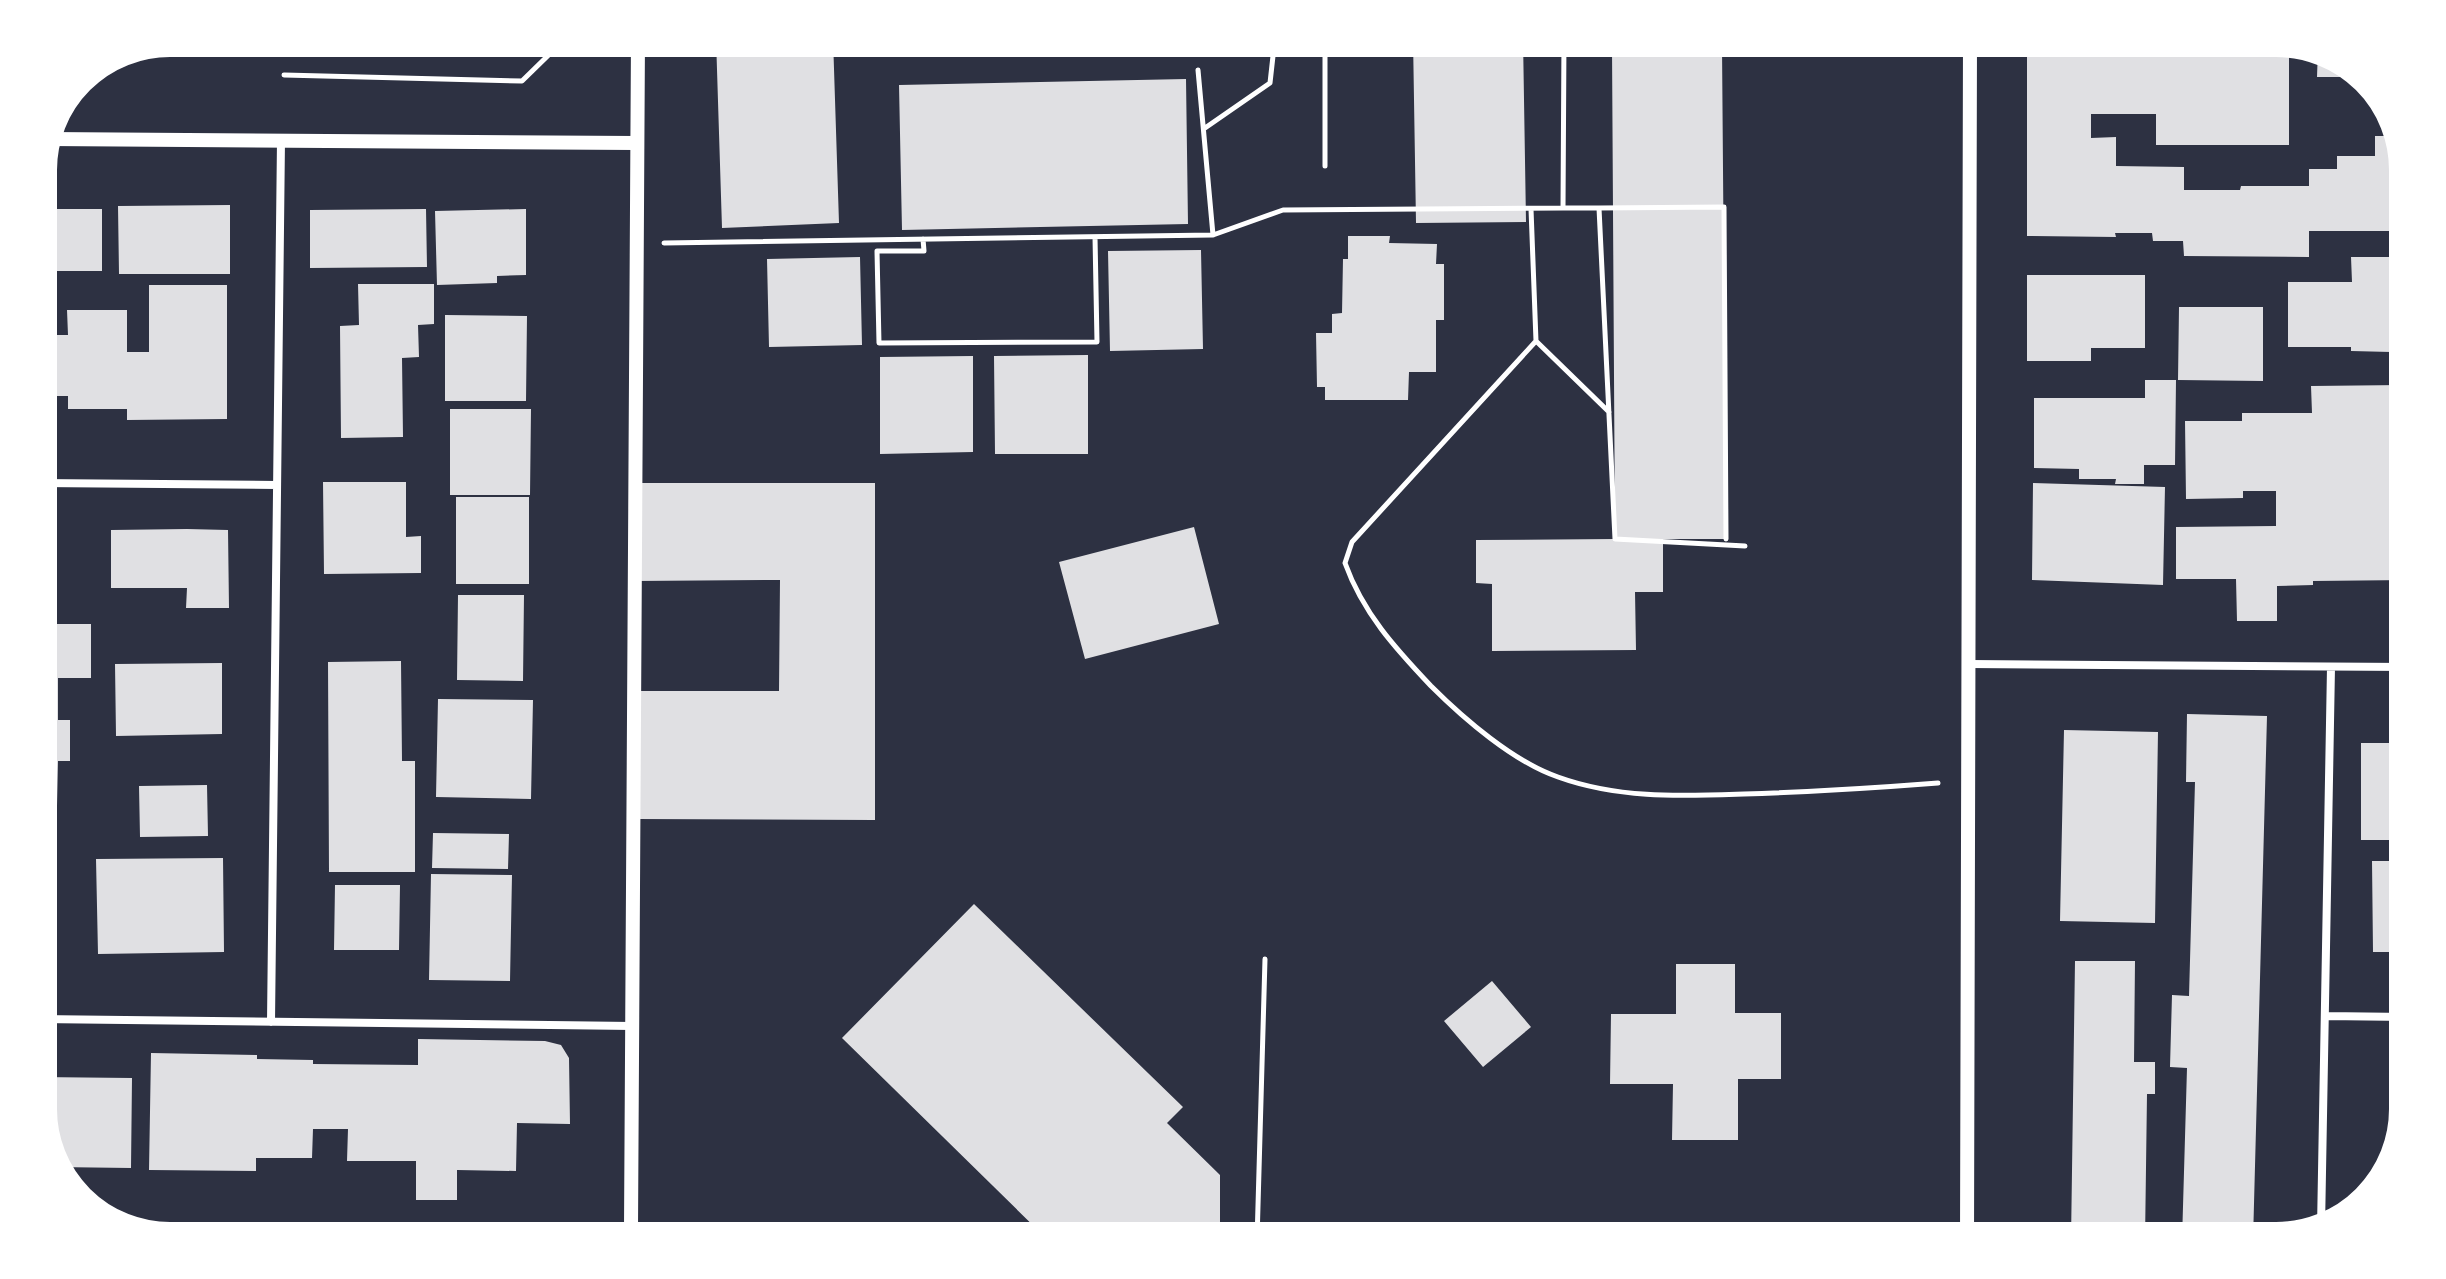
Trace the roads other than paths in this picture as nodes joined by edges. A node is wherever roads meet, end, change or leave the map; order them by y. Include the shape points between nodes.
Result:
1 (638, 52) edge
2 (1970, 52) edge
3 (56, 139) edge
4 (281, 140) junction
5 (636, 143) junction
6 (52, 483) edge
7 (277, 485) junction
8 (1969, 664) junction
9 (2331, 667) junction
10 (2394, 667) edge
11 (2325, 1016) junction
12 (2394, 1017) edge
13 (52, 1019) edge
14 (271, 1022) junction
15 (633, 1026) junction
16 (2321, 1218) edge
17 (631, 1227) edge
18 (1967, 1227) edge

1 - 5 street
2 - 8 street
3 - 4 street
4 - 5 street
4 - 7 street
5 - 15 street
6 - 7 street
7 - 14 street
8 - 9 street
8 - 18 street
9 - 10 street
9 - 11 street
11 - 12 street
11 - 16 street
13 - 14 street
14 - 15 street
15 - 17 street

